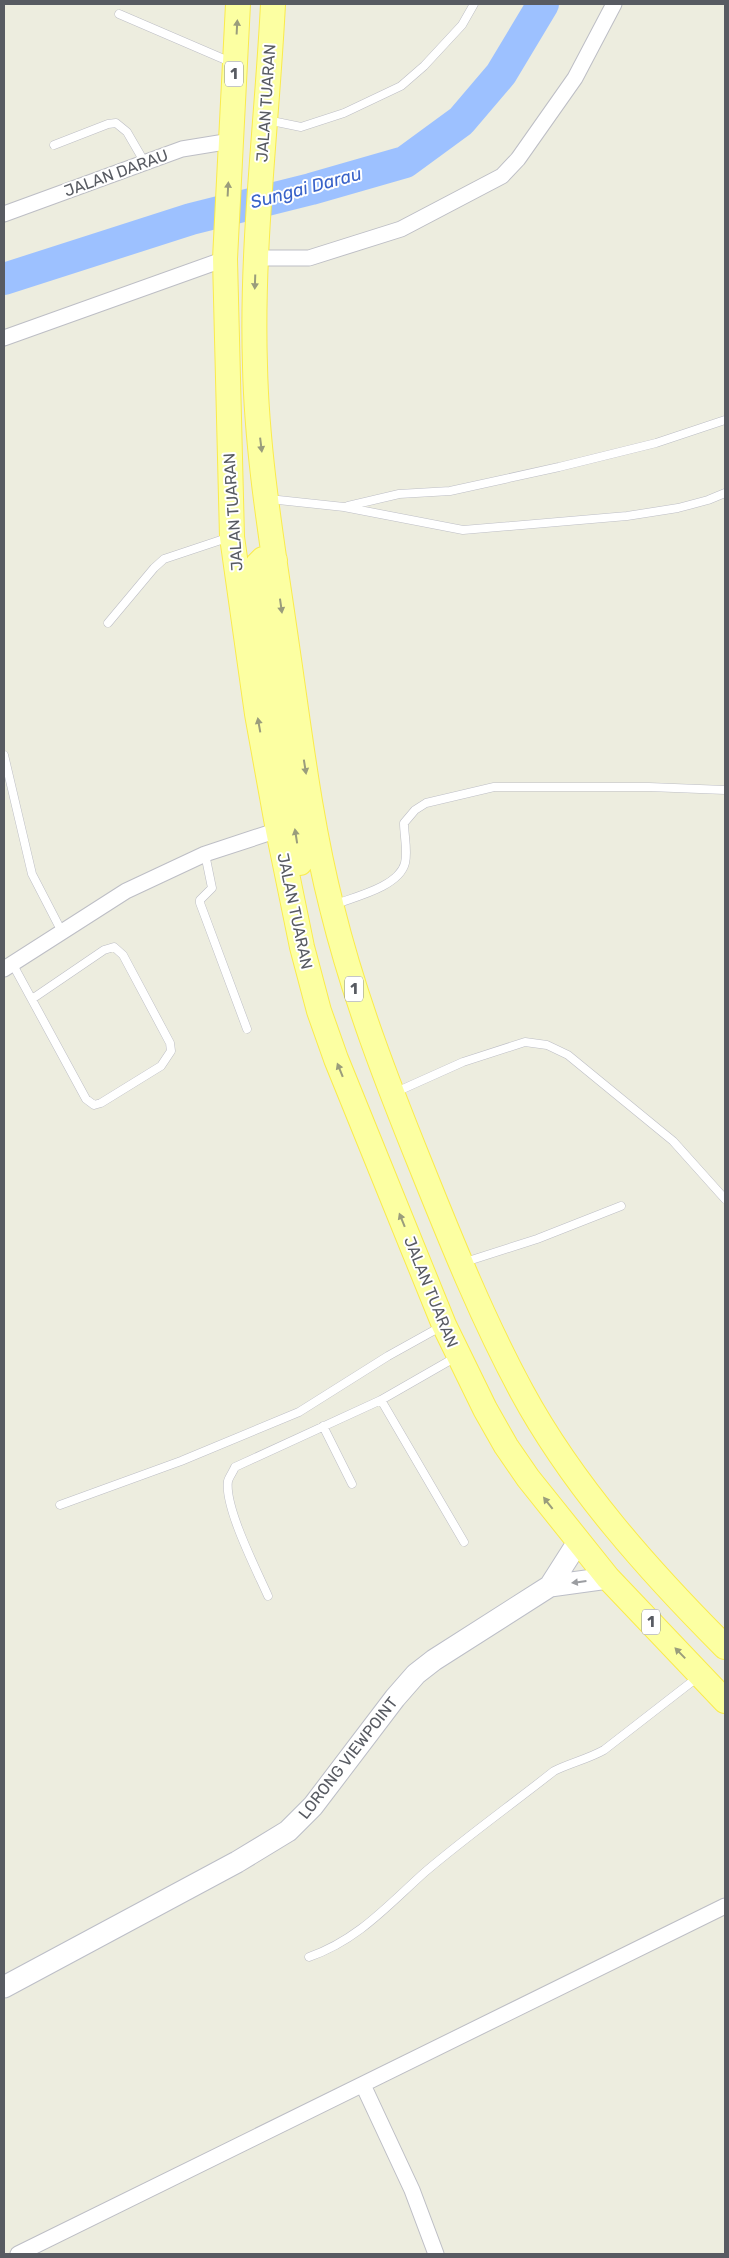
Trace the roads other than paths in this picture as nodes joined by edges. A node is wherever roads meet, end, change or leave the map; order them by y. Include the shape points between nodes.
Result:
1 (238, 4) edge
2 (273, 4) edge
3 (474, 4) edge
4 (614, 4) edge
5 (119, 14) dead end
6 (235, 64) junction
7 (264, 128) junction
8 (231, 143) junction
9 (54, 145) dead end
10 (145, 163) junction
11 (4, 214) edge
12 (256, 258) junction
13 (224, 259) junction
14 (4, 338) edge
15 (725, 420) edge
16 (725, 493) edge
17 (267, 499) junction
18 (344, 507) junction
19 (232, 537) junction
20 (275, 560) junction
21 (108, 623) dead end
22 (4, 755) edge
23 (725, 790) edge
24 (278, 830) junction
25 (204, 854) junction
26 (331, 906) junction
27 (296, 918) junction
28 (62, 932) junction
29 (8, 966) edge
30 (32, 999) junction
31 (247, 1029) dead end
32 (392, 1093) junction
33 (725, 1199) edge
34 (621, 1206) dead end
35 (460, 1263) junction
36 (444, 1325) junction
37 (458, 1356) junction
38 (381, 1400) junction
39 (323, 1426) junction
40 (352, 1484) dead end
41 (60, 1505) dead end
42 (464, 1542) dead end
43 (578, 1542) junction
44 (608, 1578) junction
45 (550, 1586) junction
46 (268, 1596) dead end
47 (725, 1648) edge
48 (701, 1675) junction
49 (725, 1702) edge
50 (725, 1906) edge
51 (310, 1957) dead end
52 (4, 1987) edge
53 (362, 2085) junction
54 (18, 2254) edge
55 (436, 2254) edge

6 -> 1 main road, JALAN TUARAN / 1
2 - 7 main road, JALAN TUARAN / 1
3 - 7 lane via 462,25 401,86 344,113 300,127
4 - 12 street via 575,78 518,159 502,176 401,229 310,258
5 - 6 lane
6 - 8 main road, JALAN TUARAN / 1
7 - 12 main road, JALAN TUARAN / 1
8 - 10 street, JALAN DARAU via 182,150
13 -> 8 main road, JALAN TUARAN / 1
9 - 10 lane via 116,123 127,132
10 - 11 street, JALAN DARAU
12 -> 17 main road, JALAN TUARAN / 1 via 255,384
13 - 14 street
13 - 19 main road, JALAN TUARAN / 1
15 - 18 lane via 656,443 559,467 450,491 399,494
16 - 18 lane via 678,508 627,516 463,530
17 - 18 lane
17 - 20 main road, JALAN TUARAN / 1
19 - 21 lane via 164,559
24 -> 19 main road, JALAN TUARAN / 1 via 256,714
20 -> 26 main road, JALAN TUARAN / 1 via 316,834
27 -> 20 main road via 303,877 256,579 257,565 263,559
22 - 28 lane via 32,874
23 - 26 lane via 494,787 426,802 404,823 405,863 400,873 390,883
24 - 25 street
24 - 27 main road, JALAN TUARAN / 1
25 - 28 street via 126,891
25 - 31 lane via 212,888 200,903
26 - 32 main road, JALAN TUARAN / 1 via 353,985
36 -> 27 main road, JALAN TUARAN / 1 via 333,1051 319,1011
28 - 29 street
29 - 30 lane
30 - 30 lane via 86,1099 94,1105 161,1066 171,1052 170,1043 123,955 114,947 104,950
32 - 33 lane via 463,1062 525,1042 547,1045 568,1056 673,1141
32 - 35 main road, JALAN TUARAN / 1
34 - 35 lane
35 - 47 main road, JALAN TUARAN / 1 via 524,1396 550,1438 623,1536
36 - 37 main road, JALAN TUARAN / 1
36 - 41 lane via 299,1412 181,1461
37 - 38 lane
43 -> 37 main road, JALAN TUARAN / 1 via 506,1446
38 - 39 lane
38 - 42 lane
39 - 40 lane
39 - 46 lane via 235,1467 228,1480 228,1494 240,1532
43 - 44 main road, JALAN TUARAN / 1
43 - 45 street
44 -> 45 street
48 -> 44 main road, JALAN TUARAN / 1
45 - 52 street, LORONG VIEWPOINT via 416,1674 313,1806 288,1831 237,1862
48 - 49 main road, JALAN TUARAN / 1
48 - 51 lane via 604,1750 554,1771 426,1872 380,1915 332,1949
50 - 53 street
53 - 54 street
53 - 55 street via 412,2190

